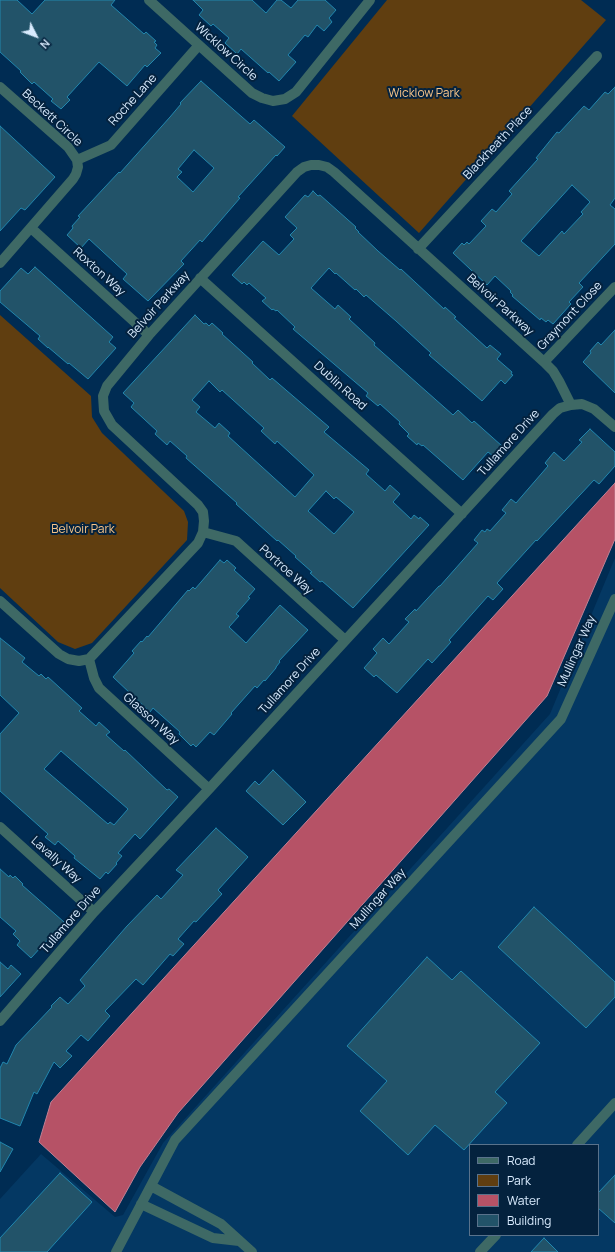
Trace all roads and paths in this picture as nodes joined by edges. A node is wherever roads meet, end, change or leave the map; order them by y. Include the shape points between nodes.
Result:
1 (149, 0) edge
2 (370, 0) edge
3 (199, 45) junction
4 (597, 56) dead end
5 (0, 87) edge
6 (77, 160) junction
7 (31, 228) junction
8 (418, 248) junction
9 (0, 263) edge
10 (200, 278) junction
11 (615, 287) edge
12 (149, 335) junction
13 (544, 362) junction
14 (570, 405) junction
15 (615, 427) edge
16 (462, 514) junction
17 (203, 532) junction
18 (615, 599) edge
19 (0, 601) edge
20 (345, 640) junction
21 (89, 659) junction
22 (210, 789) junction
23 (0, 827) edge
24 (94, 912) junction
25 (0, 1021) edge
26 (615, 1103) edge
27 (578, 1144) edge
28 (151, 1186) junction
29 (142, 1204) junction
30 (495, 1236) edge
31 (239, 1241) junction
32 (116, 1252) edge
33 (252, 1252) edge
34 (480, 1252) edge

1 - 3 street, Wicklow Circle
2 - 3 street, Wicklow Circle via 296,92 285,99 273,101 252,93
3 - 6 street, Roche Lane via 111,145
4 - 8 street, Blackheath Place
5 - 6 street, Beckett Circle via 68,147
6 - 7 street, Beckett Circle via 73,179
7 - 9 street, Beckett Circle
7 - 12 street, Roxton Way
8 - 10 street, Belvoir Parkway via 334,172 326,167 311,165 297,172
8 - 13 street, Belvoir Parkway
10 - 12 street, Belvoir Parkway
10 - 16 street, Dublin Road
11 - 13 street, Graymont Close
12 - 17 street, Belvoir Parkway via 107,386 103,396 104,412 119,433 198,505 203,512
13 - 14 street, Belvoir Parkway via 553,371
14 - 15 street via 582,404 594,409
14 - 16 street, Tullamore Drive via 560,408 553,414
16 - 20 street, Tullamore Drive
17 - 20 street, Portroe Way via 236,541
17 - 21 street via 198,542
18 - 28 street, Mullingar Way via 561,719 174,1140
19 - 21 street via 59,654 79,661
20 - 22 street, Tullamore Drive
21 - 22 street, Glasson Way via 99,688
22 - 24 street, Tullamore Drive
23 - 24 street, Lavally Way
24 - 25 street, Tullamore Drive
26 - 27 street
28 - 29 street, Mullingar Way
28 - 31 street via 221,1224
29 - 31 street via 213,1238
29 - 32 street, Mullingar Way
30 - 34 street
31 - 33 street

